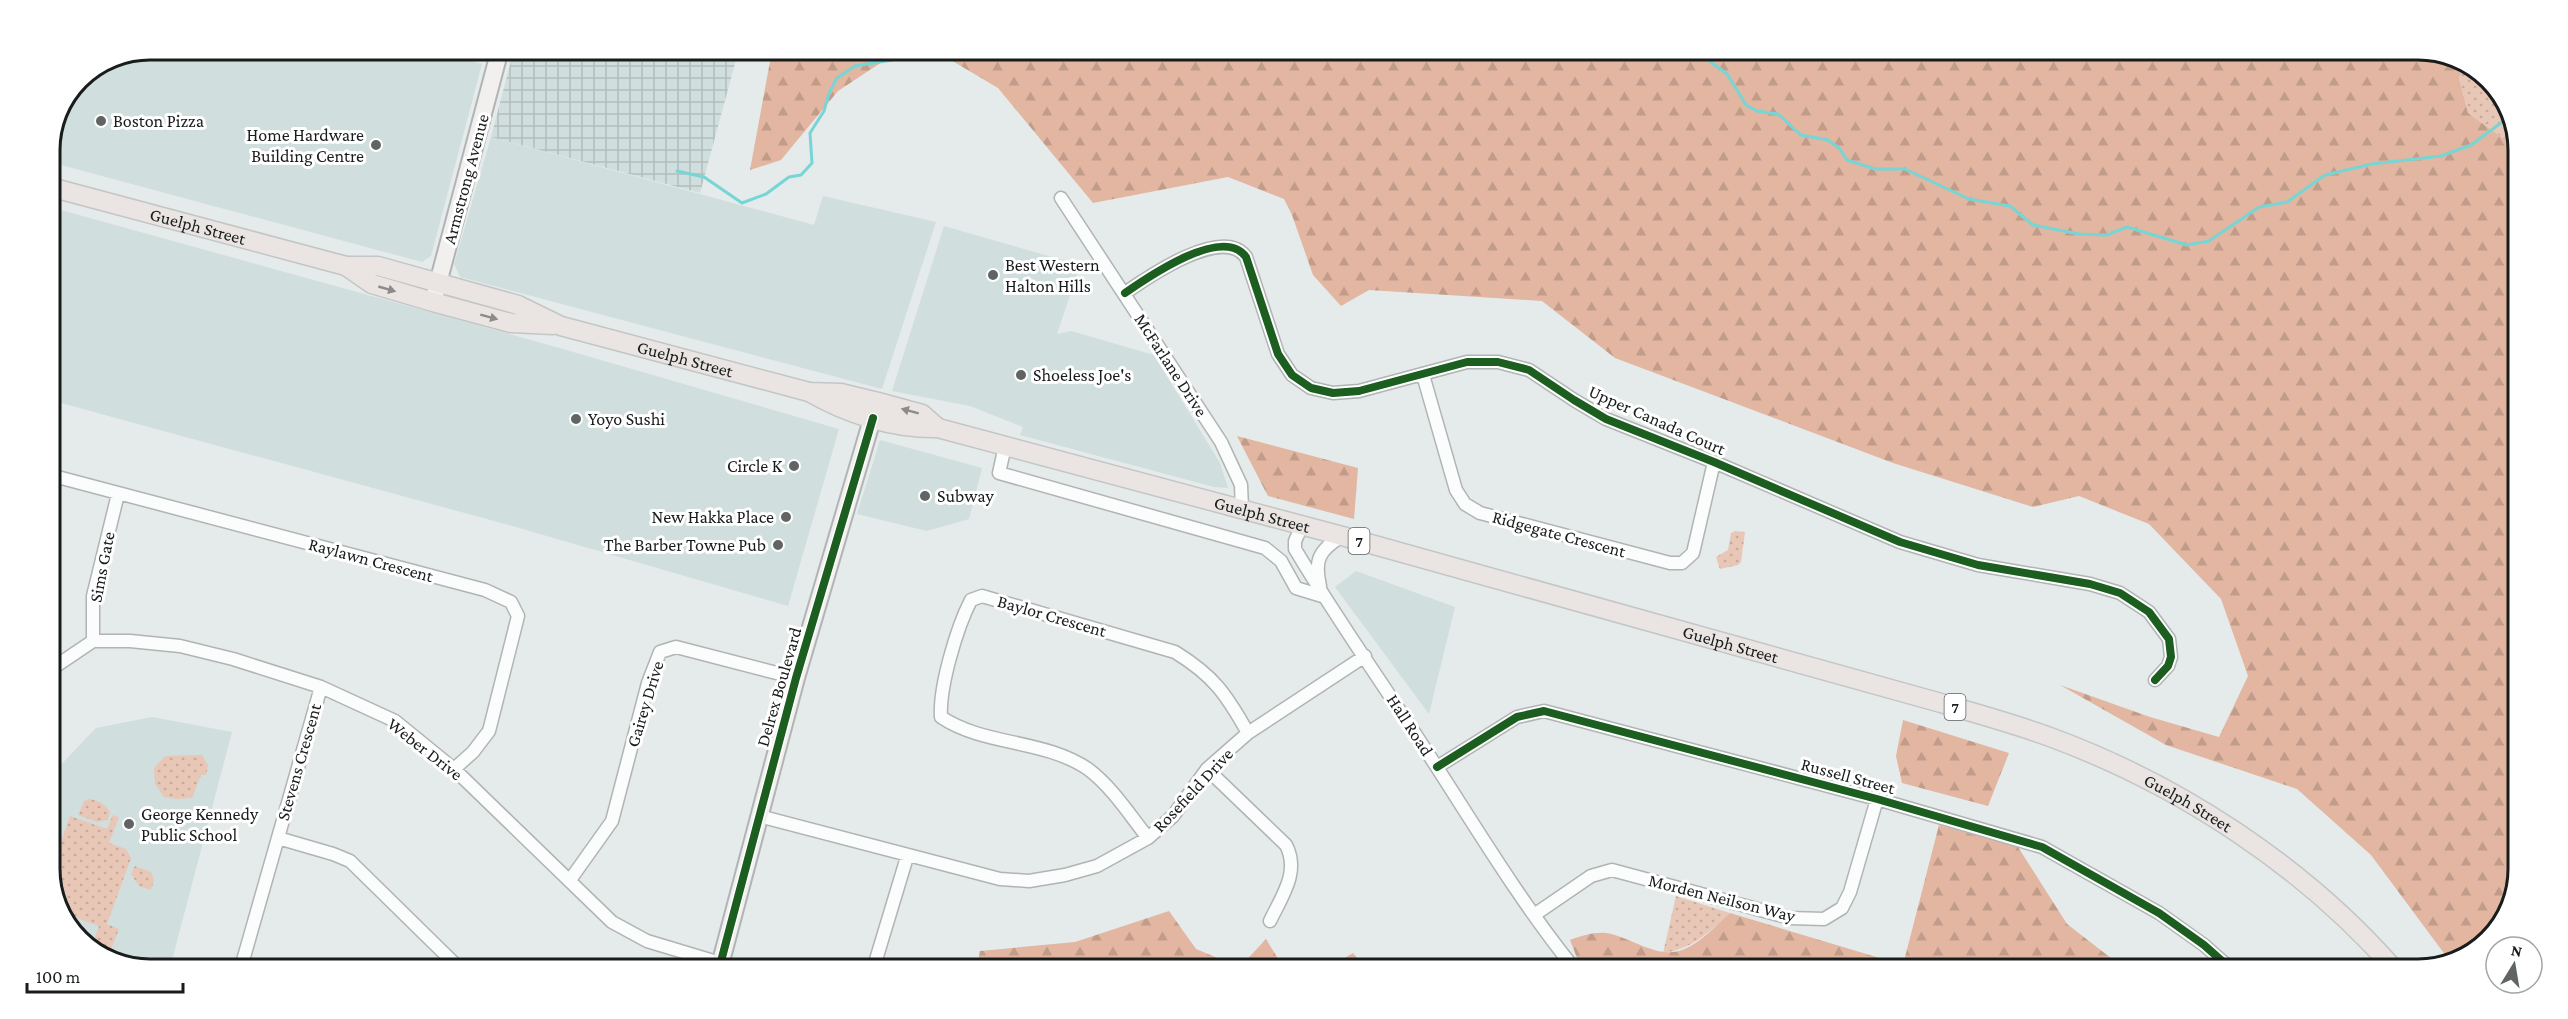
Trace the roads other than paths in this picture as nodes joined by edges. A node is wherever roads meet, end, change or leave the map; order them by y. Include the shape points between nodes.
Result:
1 (497, 60) edge
2 (60, 190) edge
3 (1061, 198) dead end
4 (346, 266) junction
5 (438, 284) junction
6 (1125, 293) junction
7 (432, 302) junction
8 (561, 326) junction
9 (1422, 375) junction
10 (875, 410) junction
11 (1005, 446) junction
12 (1714, 462) junction
13 (60, 478) edge
14 (118, 494) junction
15 (1242, 509) junction
16 (1302, 526) junction
17 (1342, 536) junction
18 (1322, 596) junction
19 (93, 641) junction
20 (1365, 656) junction
21 (60, 663) edge
22 (796, 678) junction
23 (2155, 681) dead end
24 (321, 687) junction
25 (1248, 733) junction
26 (1437, 767) junction
27 (1207, 769) junction
28 (454, 770) junction
29 (1878, 799) junction
30 (759, 816) junction
31 (278, 838) junction
32 (1148, 838) junction
33 (907, 857) junction
34 (570, 880) junction
35 (1534, 915) junction
36 (1270, 921) dead end
37 (243, 959) edge
38 (450, 959) edge
39 (704, 959) edge
40 (721, 959) edge
41 (876, 959) edge
42 (1566, 959) edge
43 (2220, 959) edge
44 (2384, 959) edge

1 - 5 street, Armstrong Avenue
2 - 4 main road, Guelph Street
3 - 6 street, McFarlane Drive
4 - 5 main road, Guelph Street via 378,266
4 -> 7 main road, Guelph Street via 372,284
5 - 7 street, Armstrong Avenue
5 - 8 main road, Guelph Street via 518,305
6 - 9 street, Upper Canada Court via 1173,262 1232,246 1246,257 1284,367 1301,382 1322,391 1344,393
6 - 15 street, McFarlane Drive via 1221,442 1241,485
7 -> 8 main road, Guelph Street via 511,323
8 - 10 main road, Guelph Street via 809,392 836,408
9 - 12 street, Upper Canada Court via 1475,361 1529,370 1606,419
9 - 12 street, Ridgegate Crescent via 1456,490 1466,504 1480,513 1682,563 1693,553
10 - 11 main road, Guelph Street via 915,429 938,429
10 - 22 street, Delrex Boulevard
11 - 15 main road, Guelph Street
11 - 18 street, Guelph Street via 999,473 1265,548 1281,561 1296,588
12 - 23 street, Upper Canada Court via 1900,542 1978,565 2090,584 2120,593 2149,612 2169,639 2171,657
13 - 14 street, Raylawn Crescent
14 - 19 street, Sims Gate via 93,596
14 - 28 street, Raylawn Crescent via 485,590 511,602 518,616 489,731
15 - 16 main road, Guelph Street
16 - 17 main road, Guelph Street / 7
16 - 18 street, Hall Road via 1294,549
17 - 18 street via 1318,557
17 - 44 main road, Guelph Street / 7 via 2050,737 2155,783 2272,856 2318,892
18 - 20 street, Hall Road
19 - 21 street
19 - 24 street, Weber Drive via 180,646
20 - 25 street, Rosefield Drive
20 - 26 street, Hall Road
22 - 30 street, Delrex Boulevard
22 - 34 street, Gairey Drive via 676,647 660,652 648,683 612,821
24 - 28 street, Weber Drive via 395,722
24 - 31 street, Stevens Crescent
25 - 27 street, Rosefield Drive
25 - 32 street, Baylor Crescent via 1227,697 1202,668 1175,652 982,596 970,600 962,616 940,701 941,717 958,728 1057,754 1086,768 1105,783
26 - 29 street, Russell Street via 1517,717 1544,711
26 - 35 street, Hall Road
27 - 32 street, Rosefield Drive via 1173,816
27 - 36 street via 1292,855 1292,876
28 - 34 street, Weber Drive
29 - 35 street, Morden Neilson Way via 1850,892 1842,908 1824,919 1790,918 1612,870 1591,876
29 - 43 street, Russell Street via 2042,847 2159,913
30 - 33 street, Rosefield Drive
30 - 40 street, Delrex Boulevard
31 - 37 street, Stevens Crescent
31 - 38 street, Stevens Crescent via 350,861
32 - 33 street, Rosefield Drive via 1097,866 1029,881 1000,879
33 - 41 street
34 - 39 street, Weber Drive via 612,922 631,934
35 - 42 street, Hall Road

